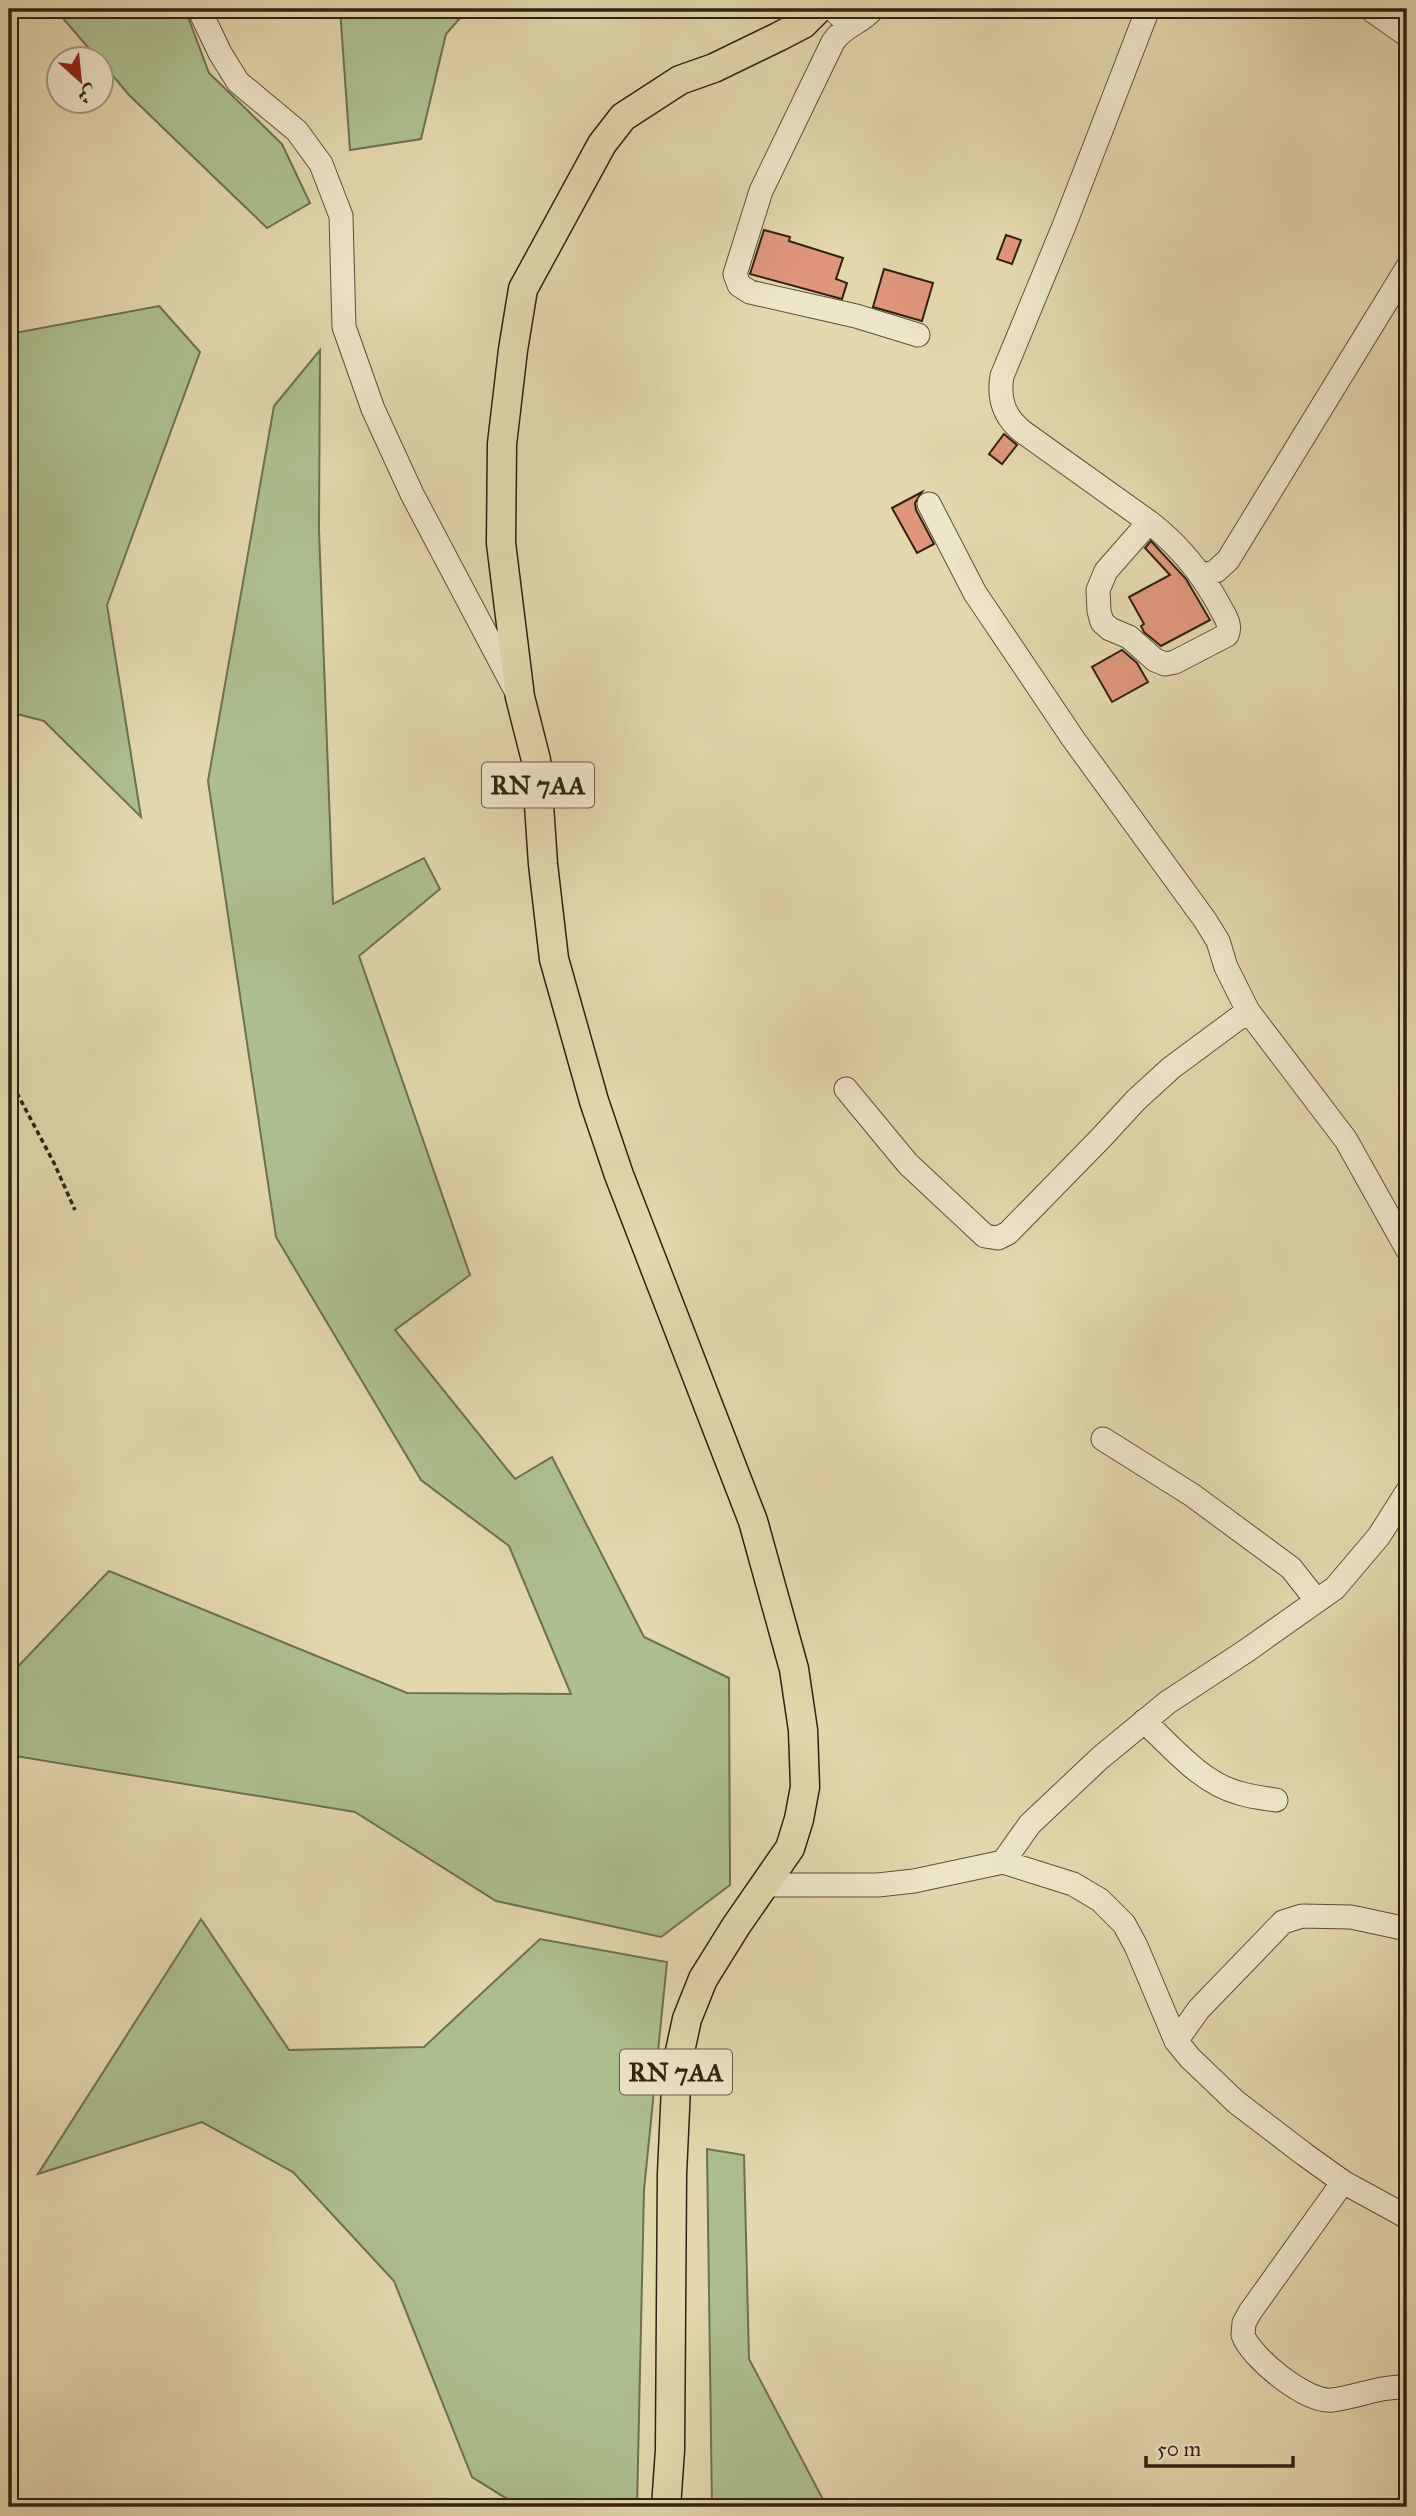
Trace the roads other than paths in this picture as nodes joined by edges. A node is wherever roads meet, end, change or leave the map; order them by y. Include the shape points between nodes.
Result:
1 (199, 9) edge
2 (818, 9) edge
3 (833, 9) edge
4 (873, 9) edge
5 (1148, 9) edge
6 (1370, 9) edge
7 (849, 25) junction
8 (1407, 35) edge
9 (1407, 268) edge
10 (918, 335) dead end
11 (929, 504) dead end
12 (1149, 522) junction
13 (1202, 576) junction
14 (520, 697) junction
15 (1248, 1011) junction
16 (846, 1089) dead end
17 (1407, 1249) edge
18 (1103, 1439) dead end
19 (1407, 1492) edge
20 (1317, 1601) junction
21 (1144, 1721) junction
22 (1276, 1800) dead end
23 (1003, 1862) junction
24 (765, 1885) junction
25 (1407, 1929) edge
26 (1176, 2041) junction
27 (1343, 2182) junction
28 (1407, 2217) edge
29 (1407, 2387) edge
30 (666, 2507) edge

1 - 14 street via 238,82 297,131 321,164 341,216 344,327 373,409 412,494
2 - 14 main road, RN 7AA via 803,24 680,80 623,117 602,144 523,289 502,444 501,506 501,543
3 - 7 street
4 - 7 street
5 - 12 street via 1002,376 1000,396 1014,425
6 - 8 street
7 - 10 street via 833,43 761,191 736,267 736,280 750,292
9 - 13 street via 1228,560
11 - 15 street via 975,593 1074,740 1212,930
12 - 13 street
12 - 13 street via 1101,580 1099,611 1106,626 1165,663 1223,639 1228,623
14 - 24 main road, RN 7AA via 536,760 554,958 590,1088 619,1175 754,1521 794,1669 805,1787 790,1848
15 - 16 street via 1171,1068 998,1238 985,1236 929,1185
15 - 17 street via 1346,1140
18 - 20 street via 1192,1495 1291,1568
19 - 20 street via 1370,1546 1335,1588
20 - 21 street
21 - 22 street via 1213,1782 1237,1793
21 - 23 street via 1030,1824
23 - 24 street via 878,1885
23 - 26 street via 1073,1884 1113,1911 1136,1946
24 - 30 main road, RN 7AA via 703,1979 687,2019 677,2065
25 - 26 street via 1352,1917 1302,1916 1283,1922 1199,2009
26 - 27 street via 1236,2102
27 - 28 street
27 - 29 street via 1250,2312 1243,2335 1262,2363 1322,2400 1388,2386

